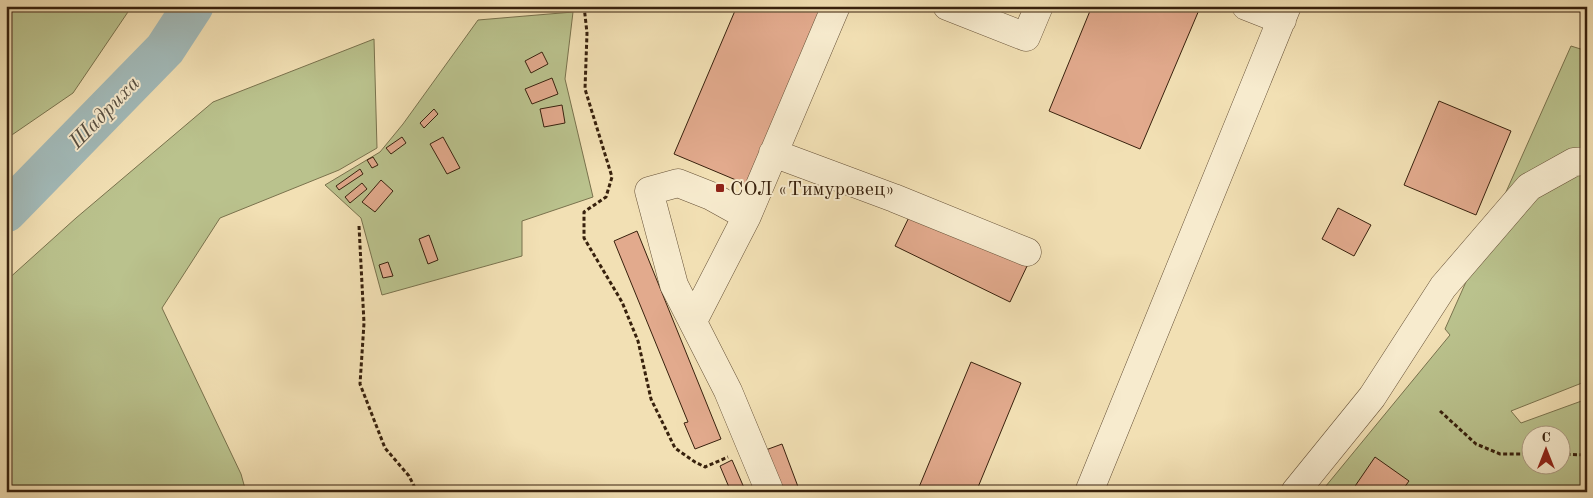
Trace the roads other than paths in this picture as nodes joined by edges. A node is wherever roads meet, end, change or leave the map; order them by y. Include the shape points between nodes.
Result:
1 (836, 6) edge
2 (947, 6) edge
3 (1039, 6) edge
4 (1246, 6) edge
5 (1285, 13) edge
6 (774, 153) junction
7 (1587, 161) edge
8 (747, 216) junction
9 (1027, 252) dead end
10 (693, 321) junction
11 (770, 492) edge
12 (1089, 492) edge
13 (1296, 492) edge

1 - 6 street
2 - 3 street via 1026,37
4 - 5 street
5 - 12 street
6 - 8 street
6 - 9 street
7 - 13 street via 1574,162 1529,187 1443,287 1372,397
8 - 10 street
8 - 10 street via 711,196 678,183 649,191 674,284
10 - 11 street via 728,391

